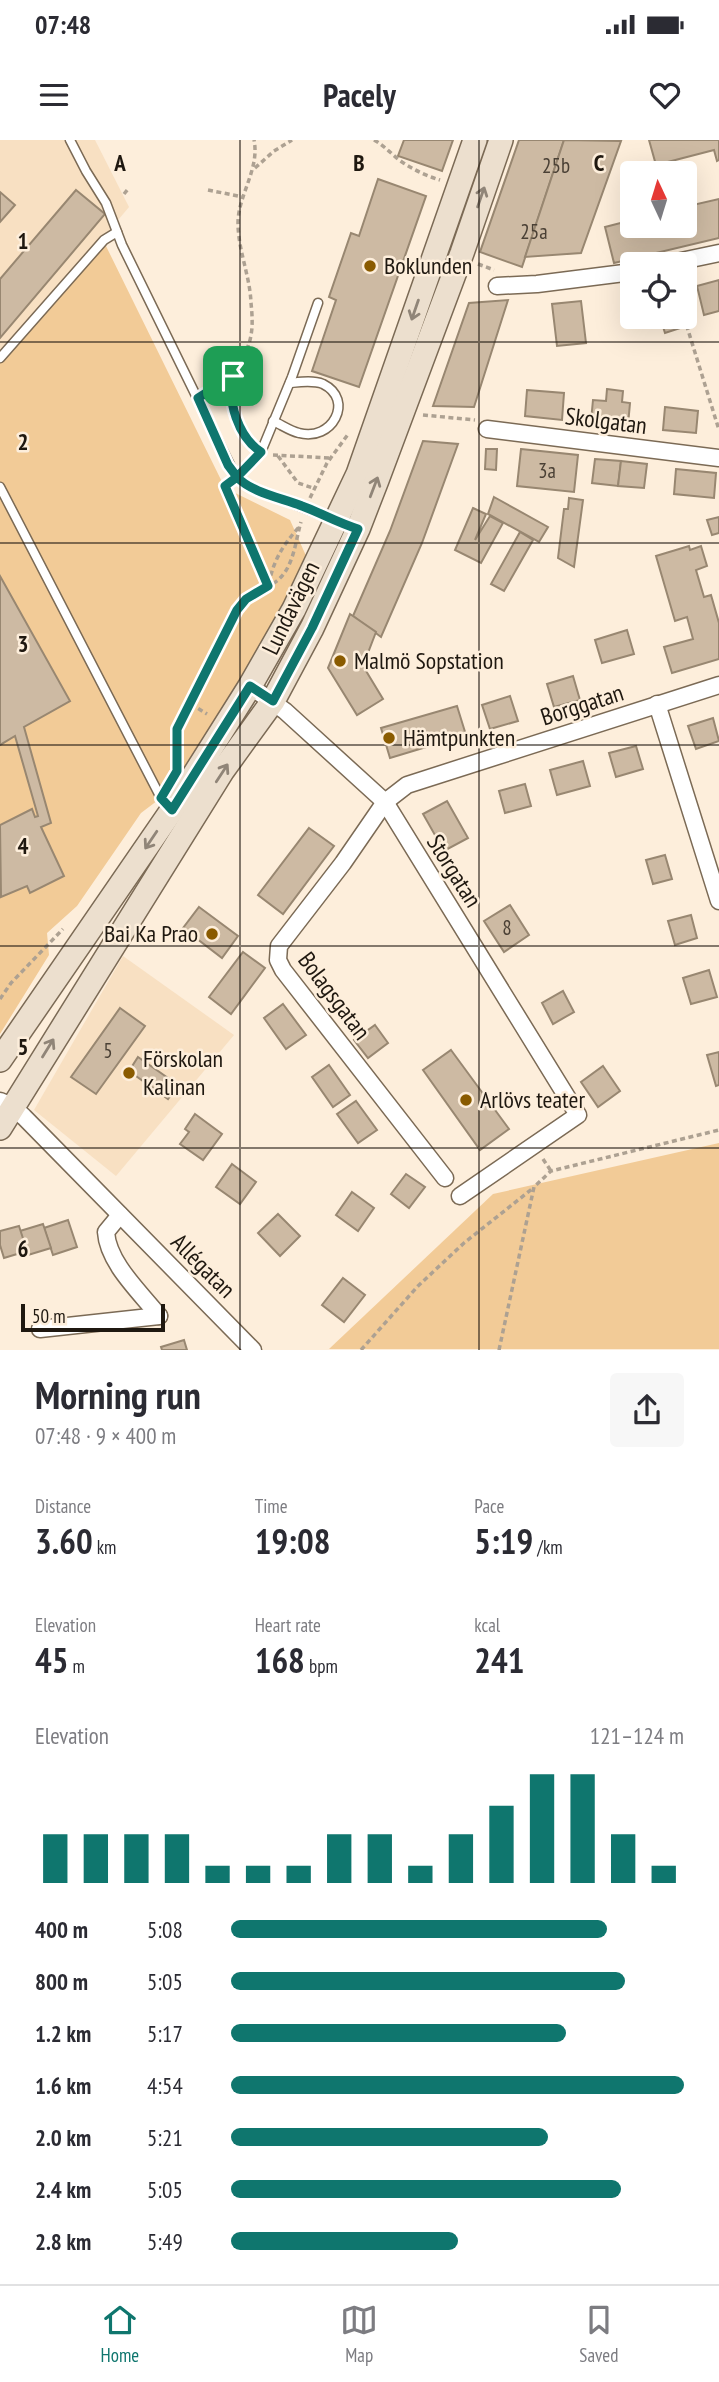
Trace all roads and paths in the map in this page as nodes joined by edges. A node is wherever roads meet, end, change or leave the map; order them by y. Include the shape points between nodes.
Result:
1 (70, 140) edge
2 (254, 140) edge
3 (292, 140) edge
4 (374, 140) edge
5 (475, 140) edge
6 (501, 140) edge
7 (253, 169) junction
8 (446, 182) dead end
9 (128, 189) dead end
10 (208, 190) dead end
11 (124, 194) dead end
12 (243, 197) junction
13 (117, 232) junction
14 (719, 253) edge
15 (697, 258) edge
16 (620, 274) edge
17 (497, 286) dead end
18 (317, 303) dead end
19 (688, 329) edge
20 (0, 359) edge
21 (233, 376) junction
22 (290, 383) junction
23 (198, 398) junction
24 (421, 415) dead end
25 (273, 421) junction
26 (487, 429) joint
27 (719, 430) edge
28 (261, 452) junction
29 (278, 456) junction
30 (331, 458) dead end
31 (719, 458) edge
32 (237, 477) junction
33 (0, 487) edge
34 (313, 488) dead end
35 (334, 522) junction
36 (358, 529) junction
37 (268, 586) junction
38 (719, 685) edge
39 (250, 686) junction
40 (273, 701) junction
41 (657, 704) junction
42 (385, 802) junction
43 (167, 804) junction
44 (719, 901) edge
45 (69, 922) dead end
46 (0, 999) edge
47 (0, 1060) edge
48 (6, 1103) edge
49 (0, 1128) edge
50 (719, 1130) edge
51 (445, 1178) dead end
52 (534, 1187) junction
53 (460, 1196) dead end
54 (120, 1215) junction
55 (40, 1329) dead end
56 (253, 1349) edge
57 (361, 1349) edge
58 (499, 1349) edge

1 - 13 lane
2 - 7 path
3 - 7 path
4 - 8 path via 400,161
5 -> 35 main road, Lundavägen via 358,474
36 -> 6 main road, Lundavägen
7 - 12 path
9 - 11 path
10 - 12 path
12 - 21 path via 238,223 252,334
13 - 20 lane via 104,240
13 - 23 lane
14 - 15 street
16 - 17 street
18 - 22 lane
19 - 27 path
21 - 23 path
21 - 28 path via 232,404 243,431
22 - 25 lane
22 - 25 lane via 322,384 334,393 339,406 336,419 329,429 314,435
23 - 32 lane
24 - 26 path via 475,419
25 - 28 lane
26 - 31 street, Skolgatan
28 - 29 path
28 - 32 lane
29 - 30 path
29 - 34 path via 298,483
32 - 35 lane via 248,486
32 - 37 path via 225,486
33 - 43 lane
35 - 36 lane
35 - 39 main road, Lundavägen via 294,609
36 - 40 main road, Lundavägen
37 - 37 path via 278,555 300,525 291,561
37 - 43 path via 237,610 177,729 177,771
38 - 41 street, Borggatan
39 - 40 street, Storgatan
39 - 43 main road, Lundavägen
40 - 42 street, Storgatan
48 -> 40 main road, Lundavägen
41 - 42 street, Borggatan via 407,785
41 - 44 street
42 - 51 street, Bolagsgatan via 279,946 278,960
42 - 53 street, Storgatan via 578,1115
43 -> 47 main road, Lundavägen
45 - 46 path
48 - 49 main road, Lundavägen
48 - 54 street, Allégatan
50 - 52 path via 551,1171
52 - 57 path via 418,1286
52 - 58 path
54 - 55 street via 106,1232 107,1247 159,1315
54 - 56 street, Allégatan

